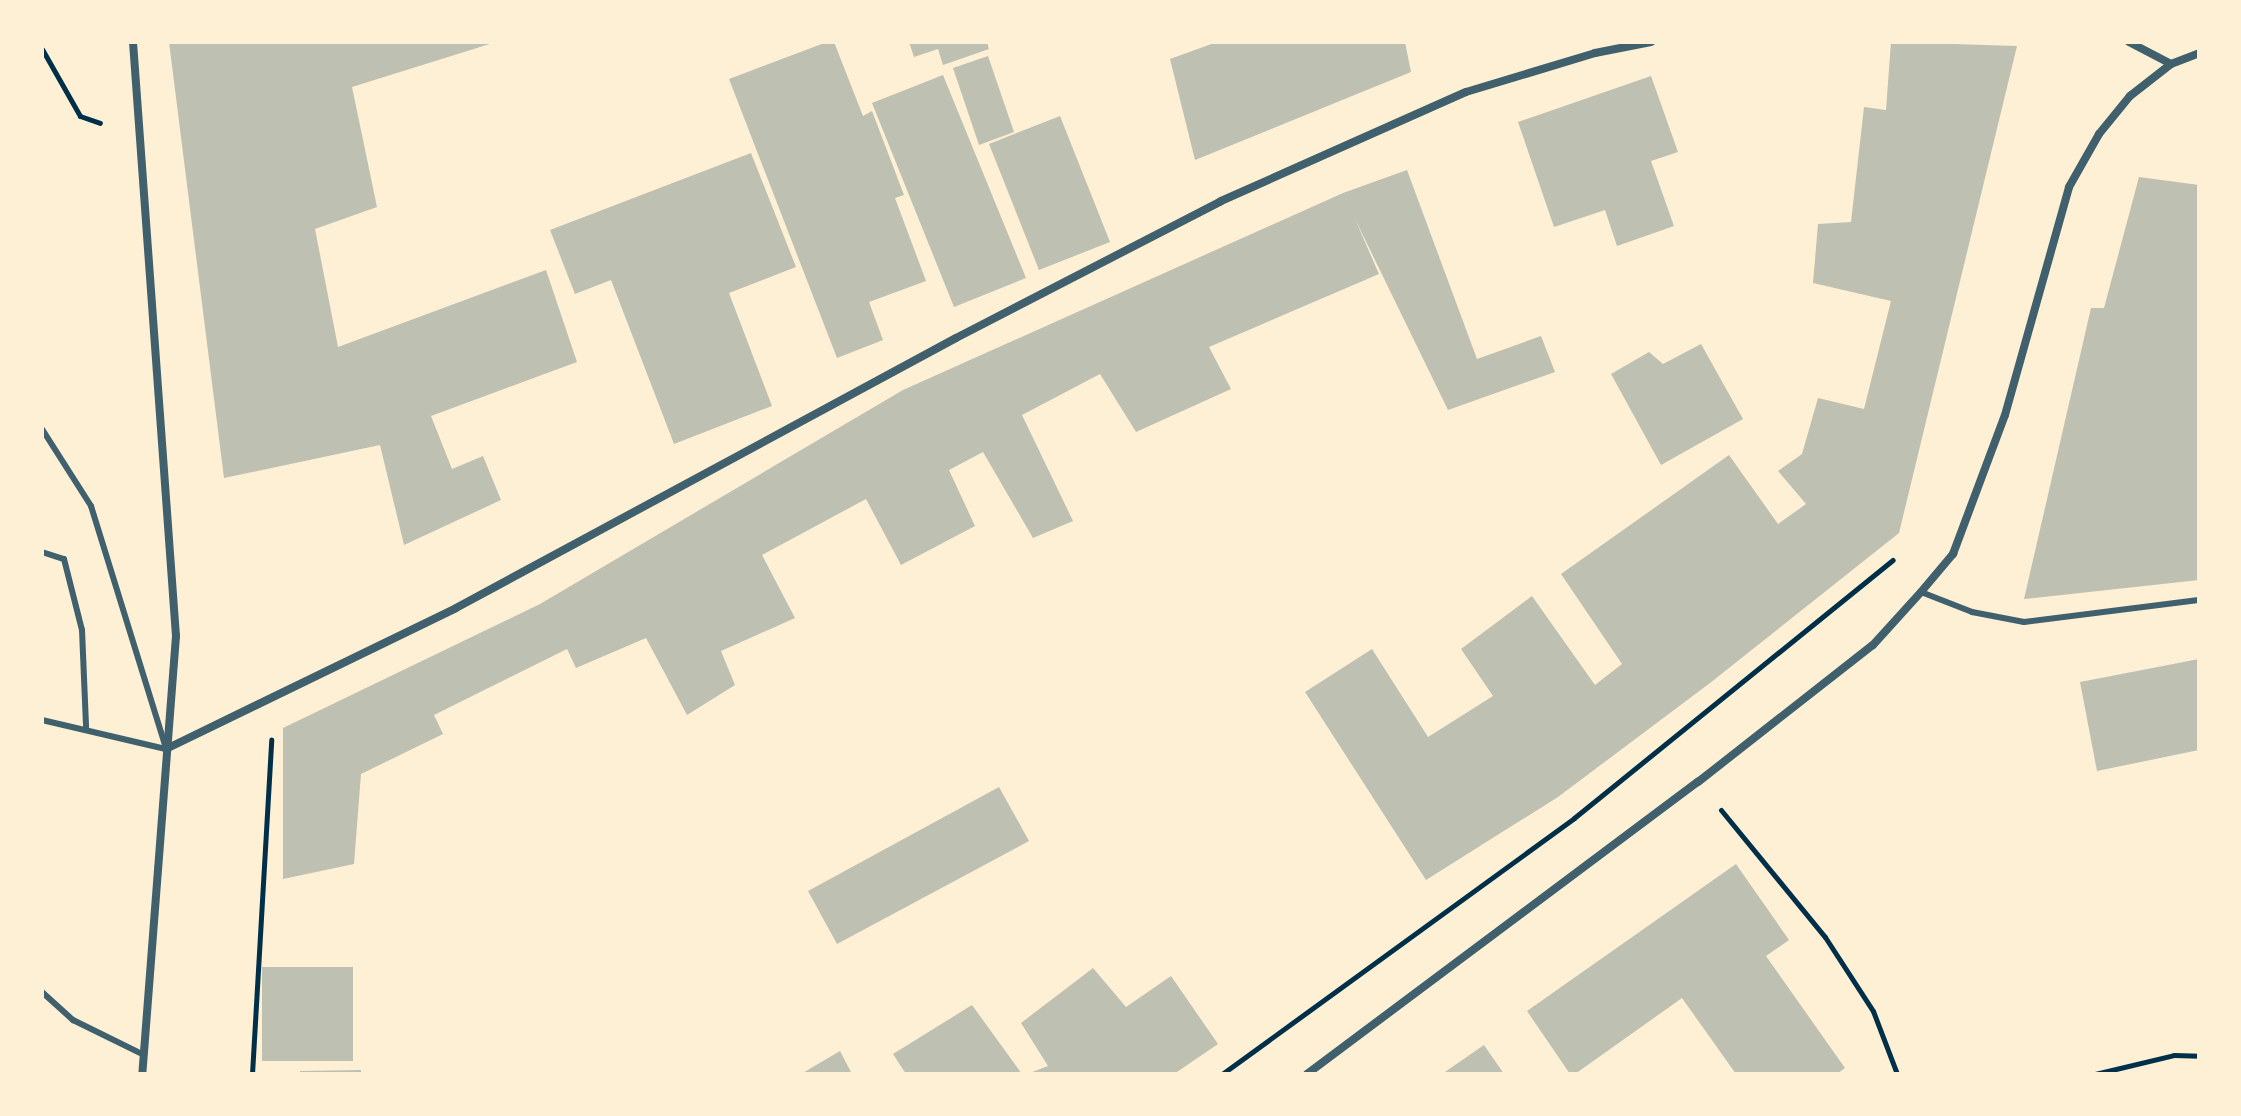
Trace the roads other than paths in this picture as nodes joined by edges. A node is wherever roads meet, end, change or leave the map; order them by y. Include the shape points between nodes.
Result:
1 (133, 42) edge
2 (1651, 42) edge
3 (2129, 42) edge
4 (2199, 53) edge
5 (2171, 64) junction
6 (42, 429) edge
7 (42, 552) edge
8 (1921, 592) junction
9 (2199, 600) edge
10 (42, 720) edge
11 (86, 727) junction
12 (166, 749) junction
13 (42, 992) edge
14 (144, 1055) junction
15 (142, 1074) edge
16 (1307, 1074) edge

1 - 12 street via 176,636
2 - 12 street via 1466,92 1221,201 456,608
3 - 5 street
4 - 5 street
5 - 8 street via 2130,96 2099,134 2069,187 2005,415 1953,554
6 - 12 lane via 91,506
7 - 11 lane via 64,559 78,616
8 - 9 lane via 1972,612 2024,622
8 - 16 street via 1873,645
10 - 11 lane
11 - 12 lane
12 - 14 street
13 - 14 lane via 73,1020
14 - 15 street

